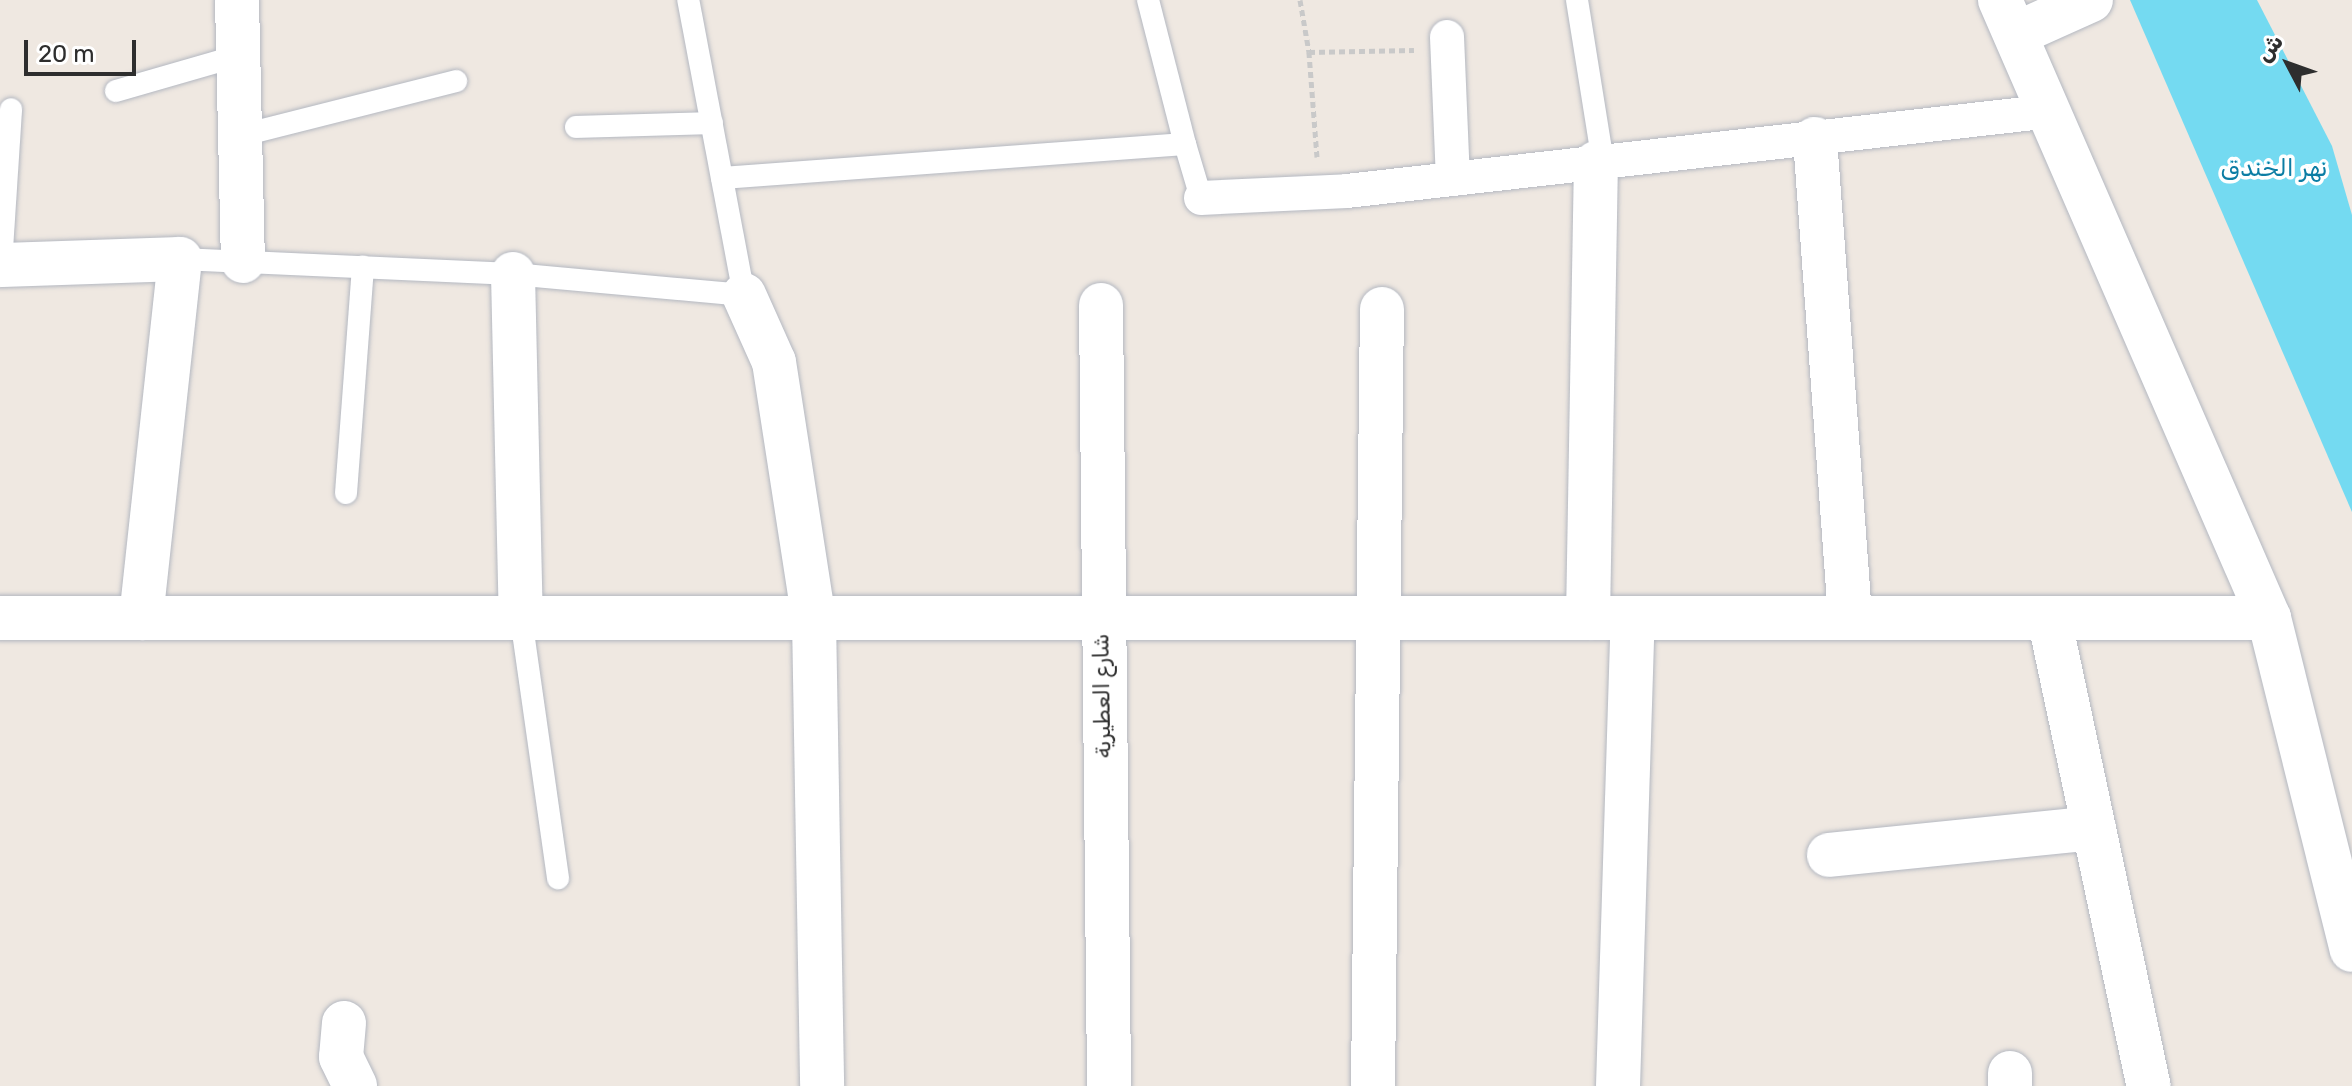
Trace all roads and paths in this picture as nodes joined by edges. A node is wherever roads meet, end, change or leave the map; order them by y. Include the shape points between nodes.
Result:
1 (237, 0) edge
2 (688, 0) edge
3 (1148, 0) edge
4 (1300, 0) edge
5 (1577, 0) edge
6 (2041, 12) edge
7 (1447, 43) joint
8 (1309, 52) junction
9 (237, 56) junction
10 (456, 81) dead end
11 (116, 91) dead end
12 (11, 109) dead end
13 (2051, 111) junction
14 (712, 123) junction
15 (576, 127) dead end
16 (239, 136) junction
17 (1815, 139) junction
18 (1185, 144) junction
19 (1599, 163) junction
20 (722, 178) junction
21 (1453, 179) junction
22 (1320, 192) junction
23 (1201, 198) joint
24 (180, 259) junction
25 (243, 261) junction
26 (0, 265) edge
27 (363, 267) junction
28 (513, 274) junction
29 (744, 295) junction
30 (1101, 305) dead end
31 (1382, 309) dead end
32 (346, 493) dead end
33 (0, 618) edge
34 (141, 618) junction
35 (521, 618) junction
36 (1100, 618) junction
37 (1378, 618) junction
38 (1588, 618) junction
39 (1850, 618) junction
40 (2269, 618) junction
41 (814, 619) junction
42 (1633, 621) junction
43 (2050, 622) junction
44 (2094, 828) junction
45 (1829, 855) dead end
46 (558, 878) dead end
47 (2352, 950) edge
48 (344, 1023) dead end
49 (355, 1086) edge
50 (822, 1086) edge
51 (1109, 1086) edge
52 (1373, 1086) edge
53 (1618, 1086) edge
54 (2149, 1086) edge

1 - 9 street
2 - 14 lane
3 - 18 lane
4 - 8 path
5 - 19 lane
6 - 13 street
7 - 8 path
7 - 21 street
8 - 22 path
9 - 11 lane
9 - 16 street
10 - 16 lane
12 - 26 lane
13 - 17 street
13 - 40 street
14 - 15 lane
14 - 20 lane
16 - 25 street
17 - 19 street
17 - 39 street
18 - 20 lane
18 - 23 lane
19 - 21 street
19 - 38 street
20 - 29 lane
21 - 22 street
22 - 23 street
24 - 25 lane
24 - 26 street
24 - 34 street
25 - 27 lane
27 - 28 lane
27 - 32 lane
28 - 29 lane
28 - 35 street
29 - 41 street via 774,362
30 - 36 street, شارع العطيرية
31 - 37 street
33 - 34 street
34 - 35 street
35 - 41 street
35 - 46 lane
36 - 37 street
36 - 41 street
36 - 51 street, شارع العطيرية
37 - 38 street
37 - 52 street
38 - 42 street
39 - 42 street
39 - 43 street
40 - 43 street
40 - 47 street
41 - 50 street
42 - 53 street
43 - 44 street
44 - 45 street
44 - 54 street
48 - 49 street via 341,1057

